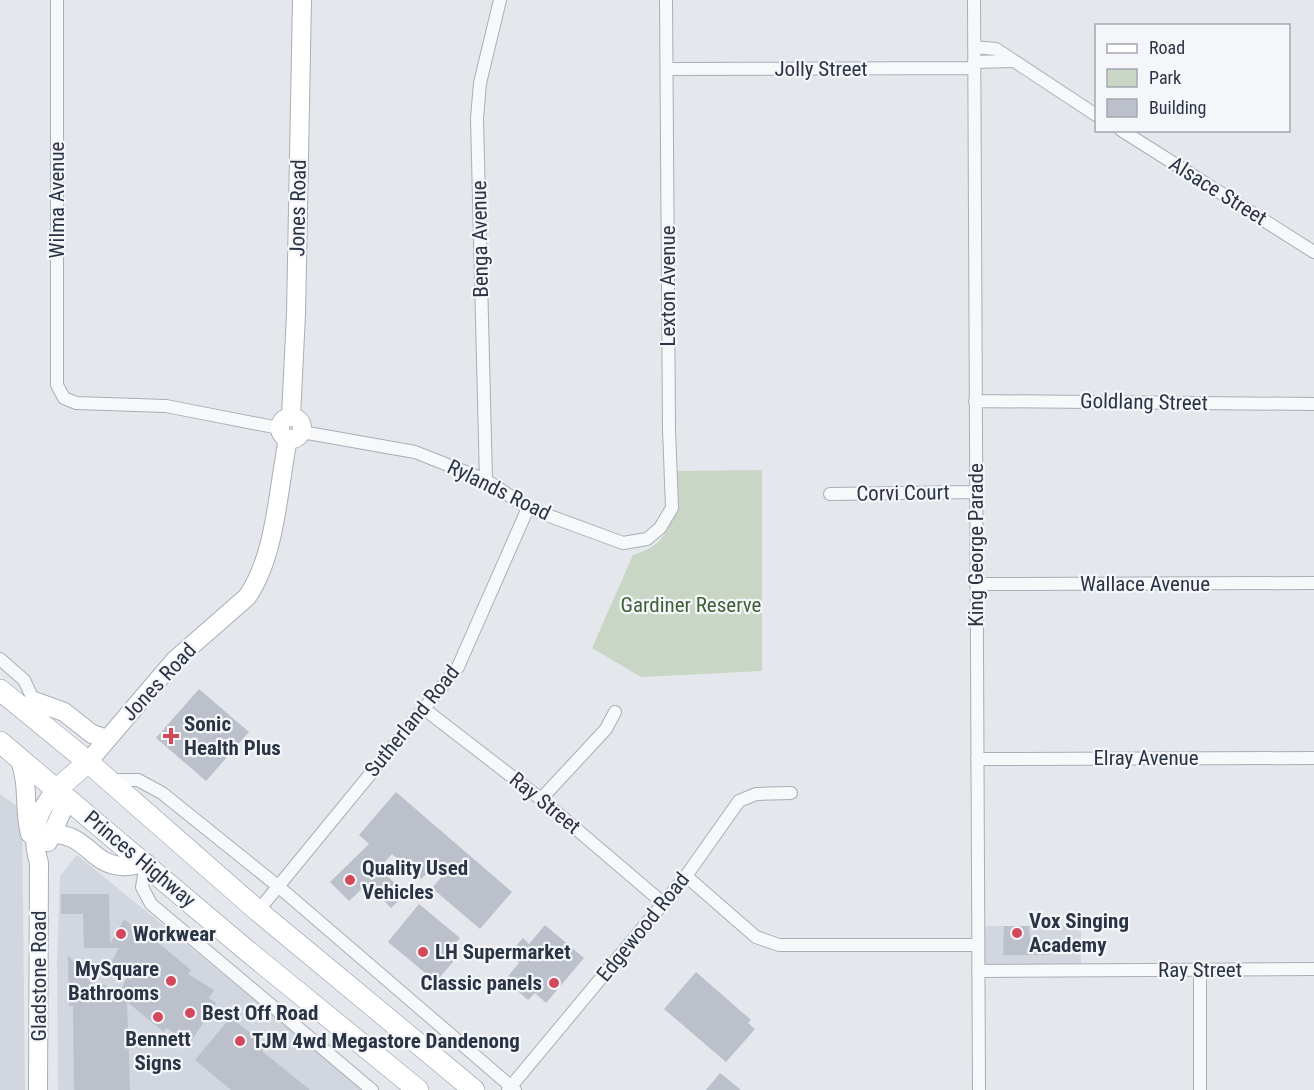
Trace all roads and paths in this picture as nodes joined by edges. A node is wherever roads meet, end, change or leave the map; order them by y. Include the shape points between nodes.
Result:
1 (57, 0) edge
2 (302, 0) edge
3 (500, 0) edge
4 (666, 0) edge
5 (974, 0) edge
6 (974, 47) junction
7 (1011, 61) junction
8 (974, 65) junction
9 (668, 69) junction
10 (1095, 114) edge
11 (1124, 132) edge
12 (1314, 252) edge
13 (64, 398) joint
14 (975, 401) junction
15 (1314, 404) edge
16 (290, 429) junction
17 (486, 480) junction
18 (976, 492) junction
19 (830, 494) dead end
20 (528, 508) junction
21 (623, 543) joint
22 (1314, 583) edge
23 (976, 584) junction
24 (0, 659) edge
25 (0, 690) edge
26 (30, 706) junction
27 (423, 708) junction
28 (615, 712) dead end
29 (107, 739) junction
30 (6, 748) edge
31 (1314, 758) edge
32 (977, 759) junction
33 (88, 762) junction
34 (108, 780) junction
35 (792, 793) dead end
36 (62, 794) junction
37 (542, 799) junction
38 (51, 834) junction
39 (33, 844) junction
40 (39, 862) junction
41 (146, 863) junction
42 (686, 876) junction
43 (279, 887) junction
44 (663, 903) junction
45 (258, 910) junction
46 (978, 945) junction
47 (1314, 969) edge
48 (1200, 970) junction
49 (978, 971) junction
50 (409, 1087) edge
51 (512, 1089) edge
52 (38, 1090) edge
53 (372, 1090) edge
54 (474, 1090) edge
55 (979, 1090) edge
56 (1200, 1090) edge

1 - 13 street, Wilma Avenue via 57,385
2 - 16 main road, Jones Road
3 - 17 street, Benga Avenue via 480,83 477,117
4 - 9 street, Lexton Avenue
5 - 6 street, King George Parade
6 - 7 street via 996,49
6 - 8 street, King George Parade
7 - 8 street
7 - 10 street
8 - 9 street, Jolly Street
8 - 14 street, King George Parade
9 - 21 street, Lexton Avenue via 672,508 660,528 647,539
11 - 12 street, Alsace Street
13 - 16 street, Rylands Road via 76,403 166,406
14 - 15 street, Goldlang Street
14 - 18 street, King George Parade
16 - 17 street, Rylands Road via 415,452
16 - 29 main road, Jones Road via 269,541 256,585 175,660
17 - 20 street, Rylands Road
18 - 19 street, Corvi Court
18 - 23 street, King George Parade
20 - 21 street, Rylands Road
20 - 27 street, Sutherland Road via 458,667
22 - 23 street, Wallace Avenue
23 - 32 street, King George Parade
24 - 26 street via 22,677
25 - 26 highway, Princes Highway
26 - 29 main road via 64,712 92,734
26 - 33 highway, Princes Highway
27 - 37 street, Ray Street
27 - 43 street, Sutherland Road
28 - 37 street via 606,729
29 - 33 main road, Jones Road
30 - 36 highway, Princes Highway
30 - 39 main road via 27,783 26,816
31 - 32 street, Elray Avenue
32 - 46 street, King George Parade
33 - 34 highway, Princes Highway
33 - 36 highway
34 - 43 street, Princes Highway via 132,779 156,789
34 - 45 highway, Princes Highway
35 - 42 street, Edgewood Road via 756,794 739,801
36 - 38 main road, Gladstone Road
36 - 39 main road, Gladstone Road via 39,814
36 - 41 highway, Princes Highway
37 - 44 street, Ray Street
38 - 40 main road, Gladstone Road
38 - 41 main road via 70,835 114,865
39 - 40 main road, Gladstone Road
40 - 52 main road, Gladstone Road
41 - 50 highway, Princes Highway
41 - 53 street via 142,887 148,901
42 - 44 street, Edgewood Road
42 - 46 street via 756,937 779,945
43 - 45 street, Sutherland Road
43 - 51 street, Princes Highway
44 - 51 street, Edgewood Road
45 - 54 highway, Princes Highway
46 - 49 street, King George Parade
47 - 48 street, Ray Street
48 - 49 street, Ray Street
48 - 56 street
49 - 55 street, King George Parade

